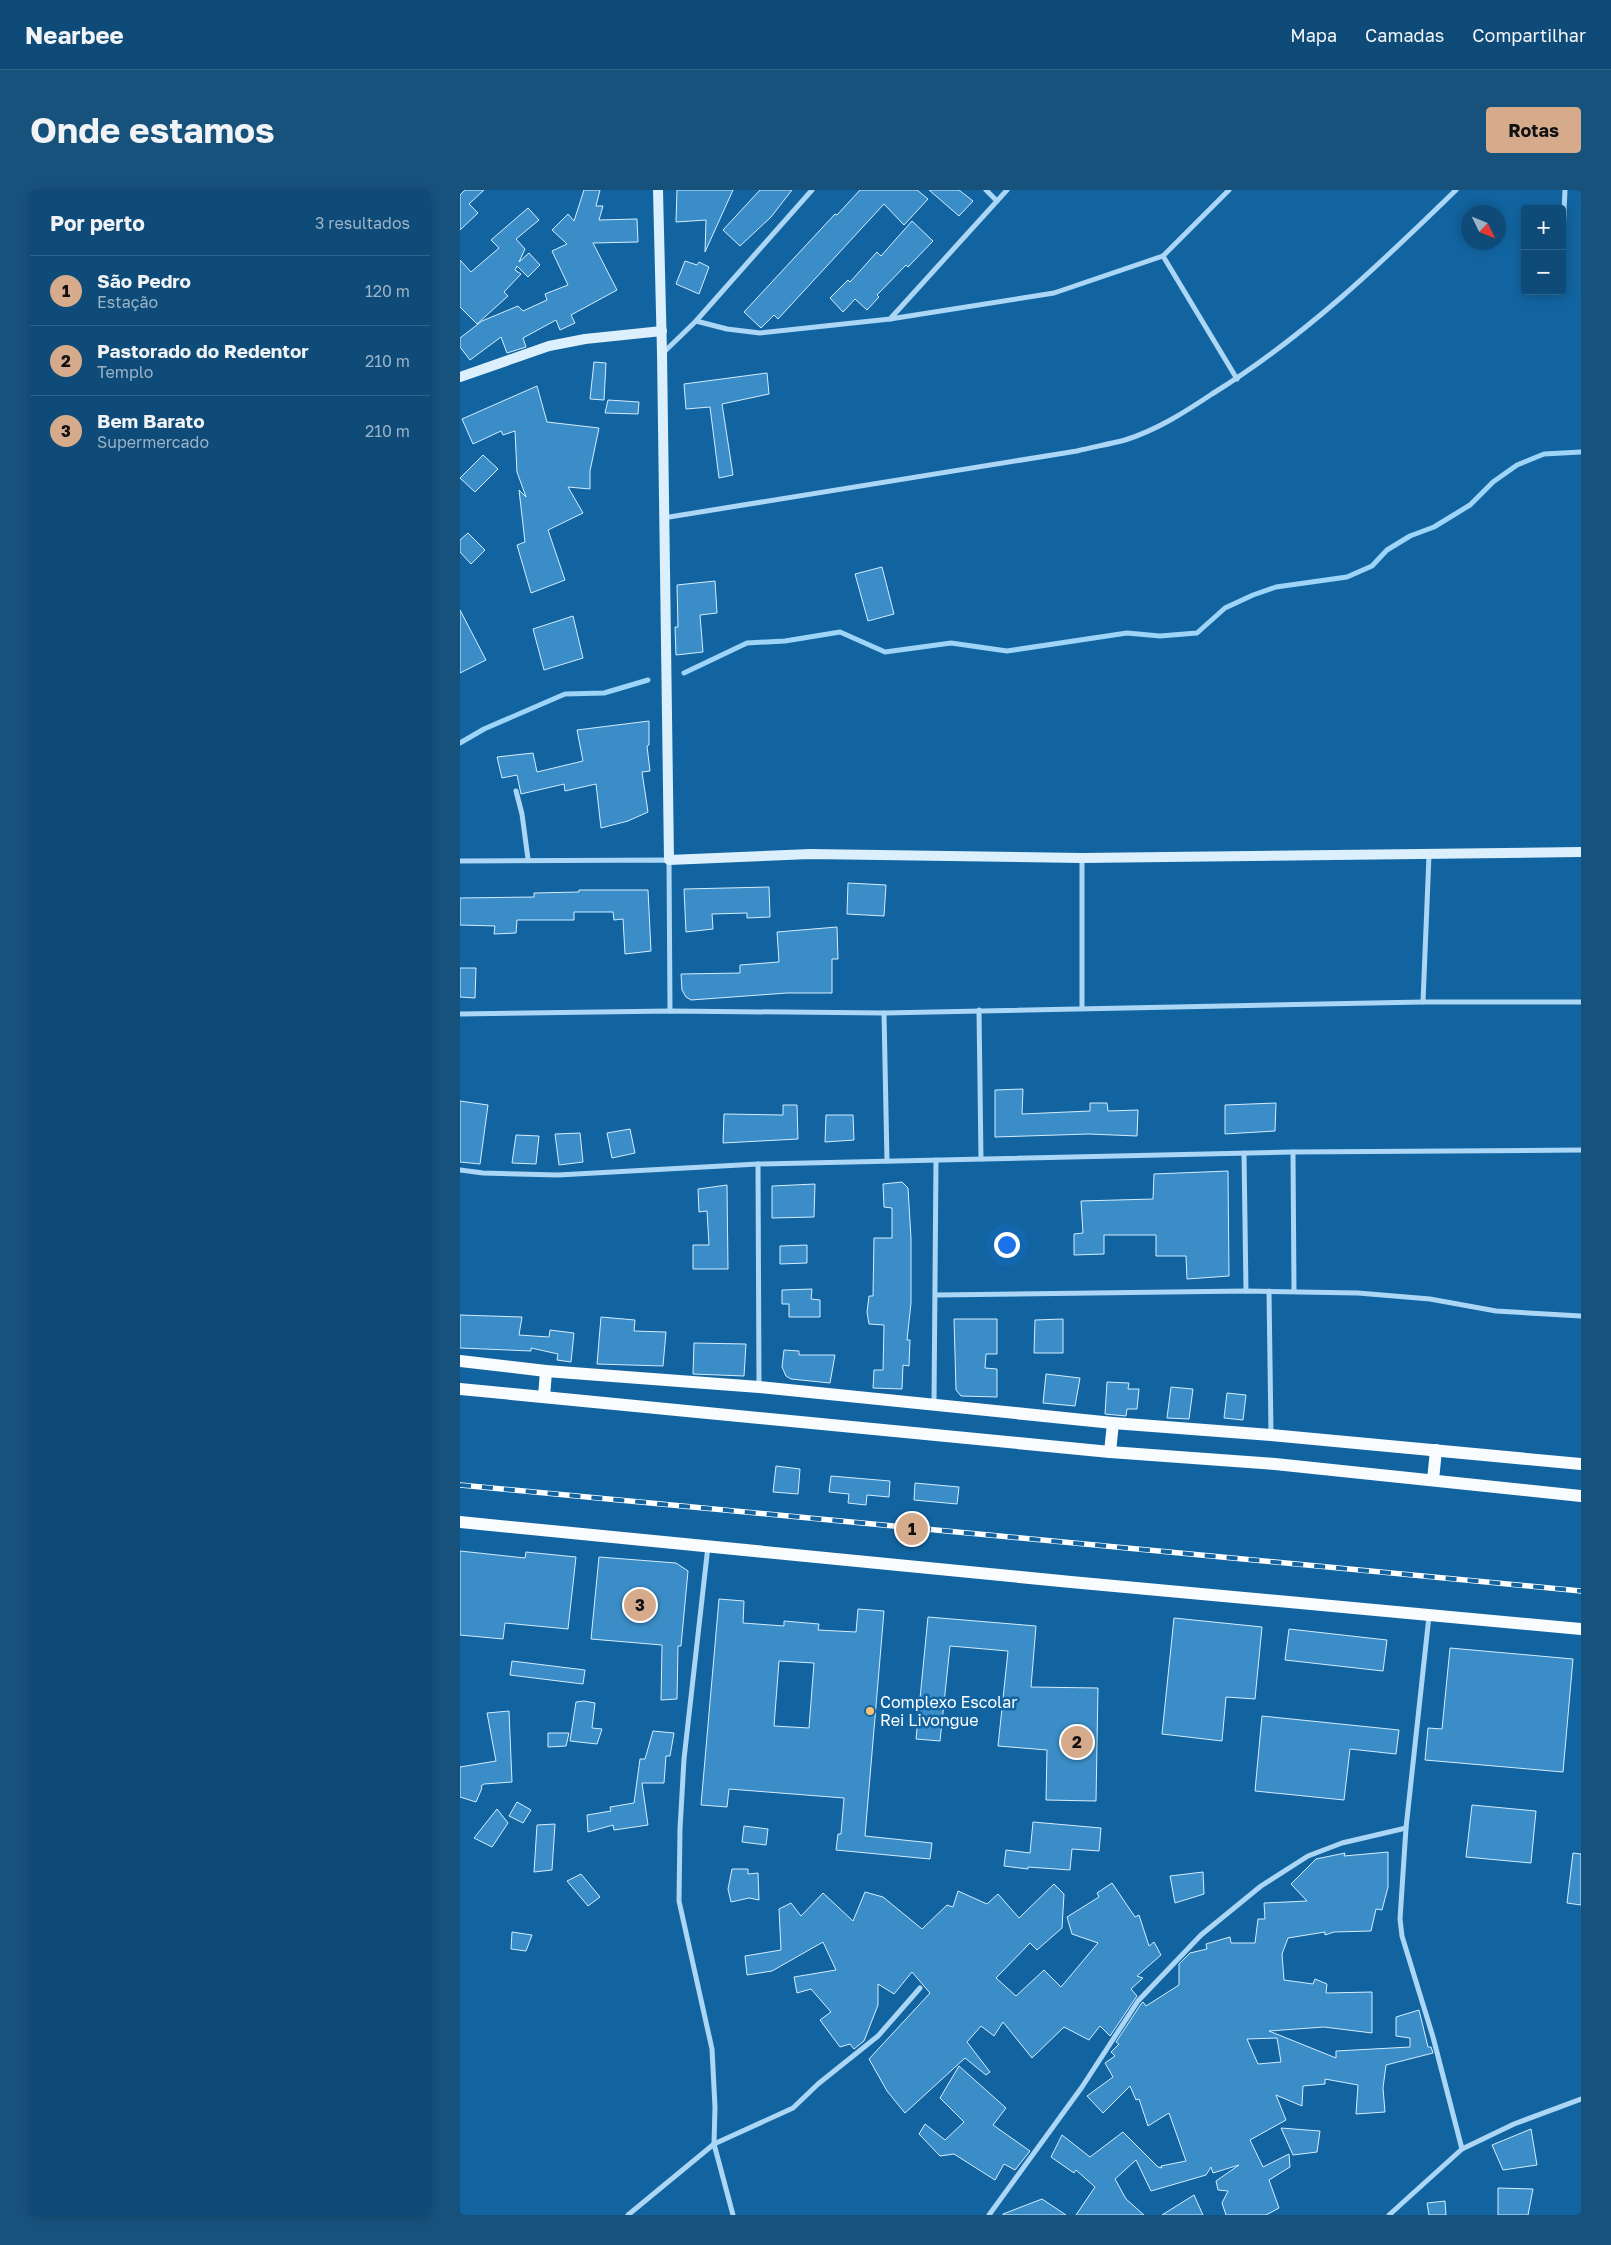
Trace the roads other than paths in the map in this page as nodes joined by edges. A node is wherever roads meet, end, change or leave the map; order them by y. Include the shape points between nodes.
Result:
1 (658, 190) edge
2 (812, 190) edge
3 (986, 190) edge
4 (1006, 190) edge
5 (1229, 190) edge
6 (1456, 190) edge
7 (1566, 190) edge
8 (997, 201) junction
9 (1562, 250) edge
10 (1163, 256) junction
11 (890, 319) junction
12 (696, 321) junction
13 (662, 331) junction
14 (662, 353) junction
15 (460, 377) edge
16 (1237, 379) junction
17 (663, 518) junction
18 (516, 791) dead end
19 (1581, 852) edge
20 (1429, 855) junction
21 (1082, 858) junction
22 (528, 859) junction
23 (669, 860) junction
24 (460, 861) edge
25 (1423, 1002) junction
26 (1581, 1002) edge
27 (1082, 1007) junction
28 (979, 1010) junction
29 (670, 1011) junction
30 (884, 1013) junction
31 (460, 1014) edge
32 (1581, 1150) edge
33 (1293, 1152) junction
34 (1244, 1153) junction
35 (981, 1159) junction
36 (936, 1160) junction
37 (888, 1161) junction
38 (758, 1164) junction
39 (460, 1170) edge
40 (1246, 1291) junction
41 (1269, 1291) junction
42 (1294, 1291) junction
43 (936, 1296) junction
44 (1581, 1316) edge
45 (460, 1361) edge
46 (546, 1371) junction
47 (759, 1386) junction
48 (460, 1389) edge
49 (544, 1398) junction
50 (934, 1404) junction
51 (1113, 1423) junction
52 (1272, 1435) junction
53 (1436, 1450) junction
54 (1110, 1452) junction
55 (1581, 1464) edge
56 (1433, 1480) junction
57 (1581, 1496) edge
58 (460, 1522) edge
59 (708, 1546) junction
60 (1429, 1616) junction
61 (1581, 1628) edge
62 (1406, 1828) junction
63 (920, 1988) dead end
64 (1581, 2099) edge
65 (714, 2144) junction
66 (1462, 2149) junction
67 (628, 2215) edge
68 (733, 2215) edge
69 (989, 2215) edge
70 (1388, 2215) edge

1 - 13 street
2 - 12 street
3 - 8 street
4 - 8 street
5 - 10 street
6 - 16 street via 1361,282 1304,330
7 - 9 street
8 - 11 street
10 - 11 street via 1054,293
10 - 16 street
11 - 12 street via 760,332 727,329
12 - 14 street
13 - 14 street
13 - 15 street via 585,338 549,346
14 - 17 street
16 - 17 street via 1169,421 1126,440 1077,451
17 - 23 street
18 - 22 street
19 - 20 street
20 - 21 street
20 - 25 street
21 - 23 street via 810,854
21 - 27 street
22 - 23 street
22 - 24 street
23 - 29 street
25 - 26 street
25 - 27 street
27 - 28 street
28 - 30 street
28 - 35 street
29 - 30 street
29 - 31 street
30 - 37 street
32 - 33 street
33 - 34 street
33 - 42 street
34 - 35 street
34 - 40 street
35 - 36 street
36 - 37 street
36 - 43 street
37 - 38 street
38 - 39 street via 558,1175
38 - 47 street
40 - 41 street
40 - 43 street
41 - 42 street
41 - 52 street
42 - 44 street via 1358,1292 1430,1299 1496,1311
43 - 50 street
45 - 46 main road
46 - 47 main road
46 - 49 main road
47 - 50 main road
48 - 49 main road
49 - 54 main road
50 - 51 main road
51 - 52 main road
51 - 54 main road
52 - 53 main road
53 - 55 main road
53 - 56 main road
54 - 56 main road
56 - 57 main road
58 - 59 main road
59 - 60 main road
59 - 65 street via 684,1759 679,1901 712,2049
60 - 61 main road
60 - 62 street
62 - 66 street via 1400,1919 1402,1936 1431,2027
62 - 69 street via 1342,1843 1308,1856 1261,1886 1200,1935 1138,2001 1082,2087
63 - 65 street via 878,2036 793,2108
64 - 66 street via 1514,2124
65 - 67 street
65 - 68 street
66 - 70 street

